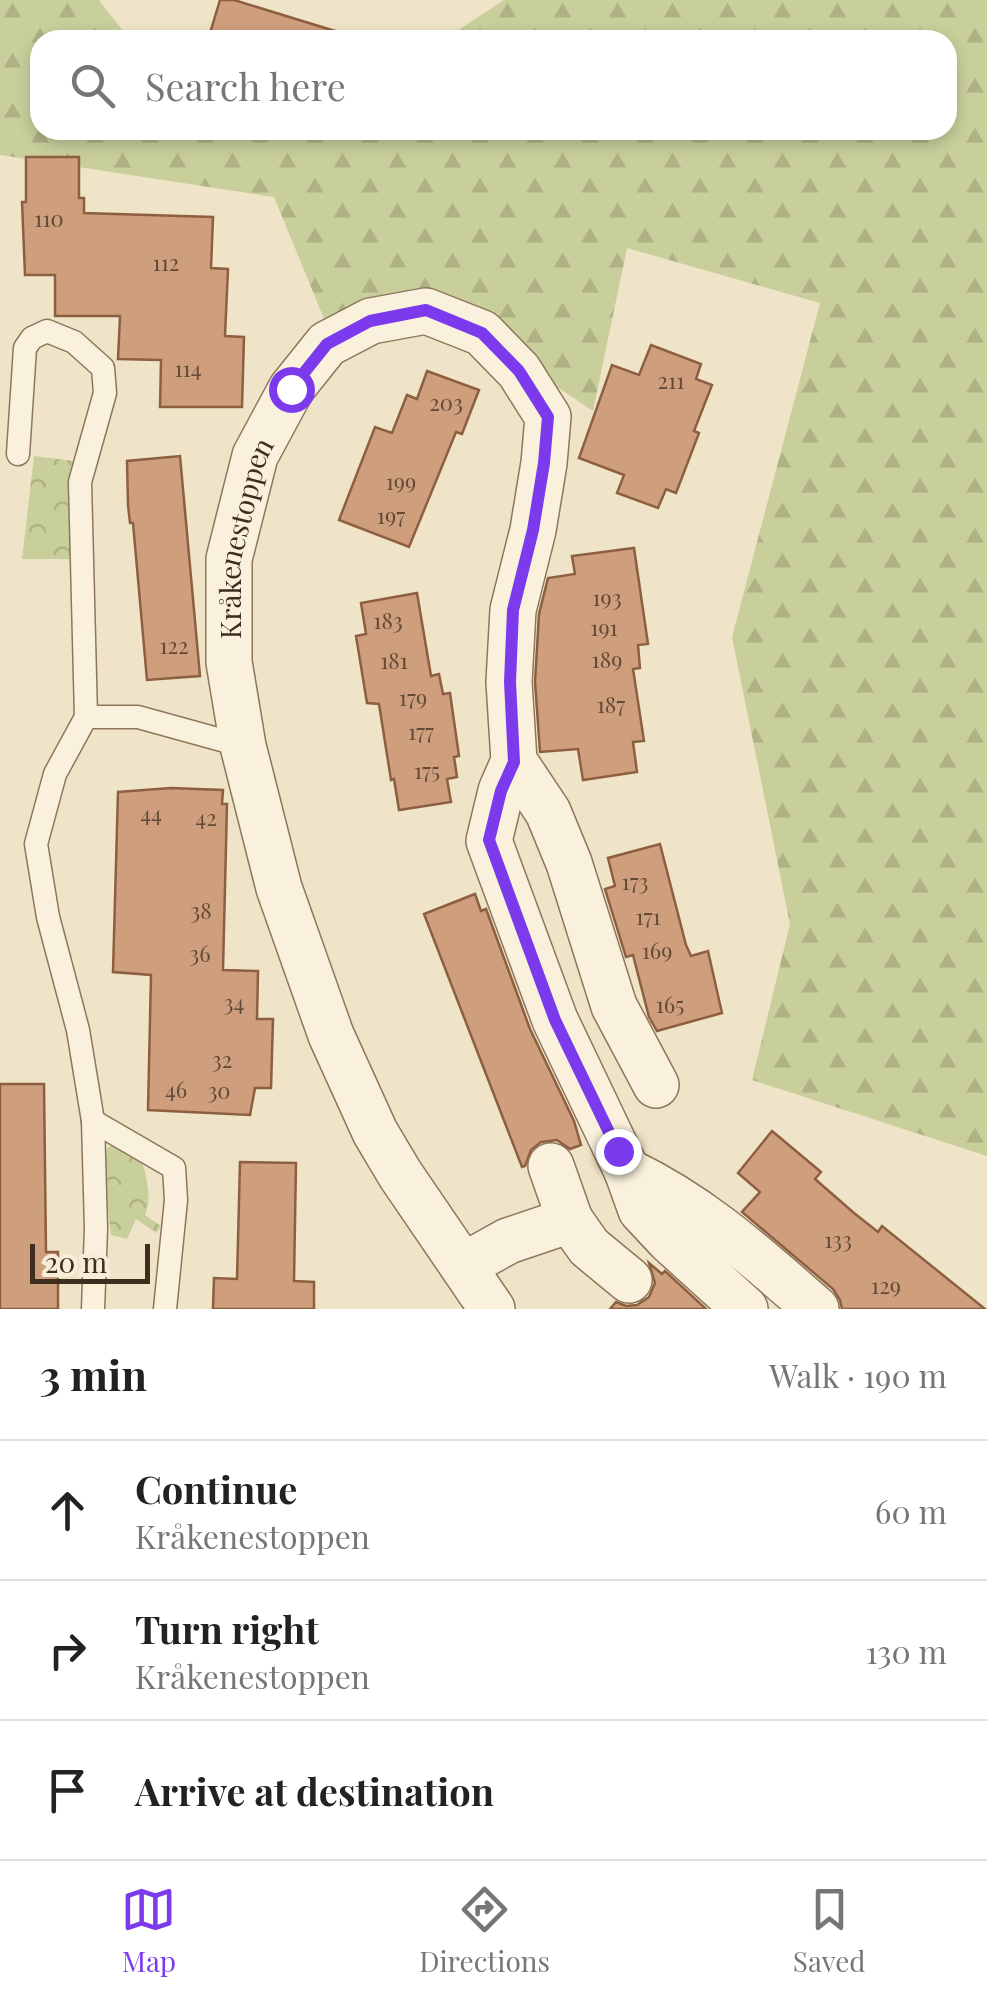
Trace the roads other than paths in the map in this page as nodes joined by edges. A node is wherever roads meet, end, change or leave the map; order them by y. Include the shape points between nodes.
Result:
1 (18, 454) dead end
2 (86, 716) junction
3 (243, 746) junction
4 (514, 762) junction
5 (656, 1085) dead end
6 (93, 1122) junction
7 (551, 1166) dead end
8 (627, 1172) junction
9 (570, 1220) junction
10 (462, 1266) junction
11 (629, 1280) dead end
12 (93, 1309) edge
13 (165, 1309) edge
14 (492, 1309) edge
15 (745, 1309) edge
16 (816, 1309) edge

1 - 2 lane via 25,348 47,332 74,342 103,368 106,393 80,482
2 - 3 lane via 138,717
2 - 6 lane via 55,774 36,844
3 - 4 street, Kråkenestoppen via 229,662 230,559 255,456 291,389 327,344 370,321 426,310 482,333 519,371 548,417 533,530 513,610
3 - 10 street, Kråkenestoppen via 279,888 331,1035 376,1132
4 - 5 street via 548,812 614,1006
4 - 8 street, Kråkenestoppen via 489,840 555,1020
6 - 12 lane
6 - 13 lane via 174,1168
7 - 9 street
8 - 15 street, Kråkenestoppen via 641,1210
8 - 16 street via 722,1226
9 - 10 street via 508,1240
9 - 11 street via 589,1247
10 - 14 street, Kråkenestoppen

